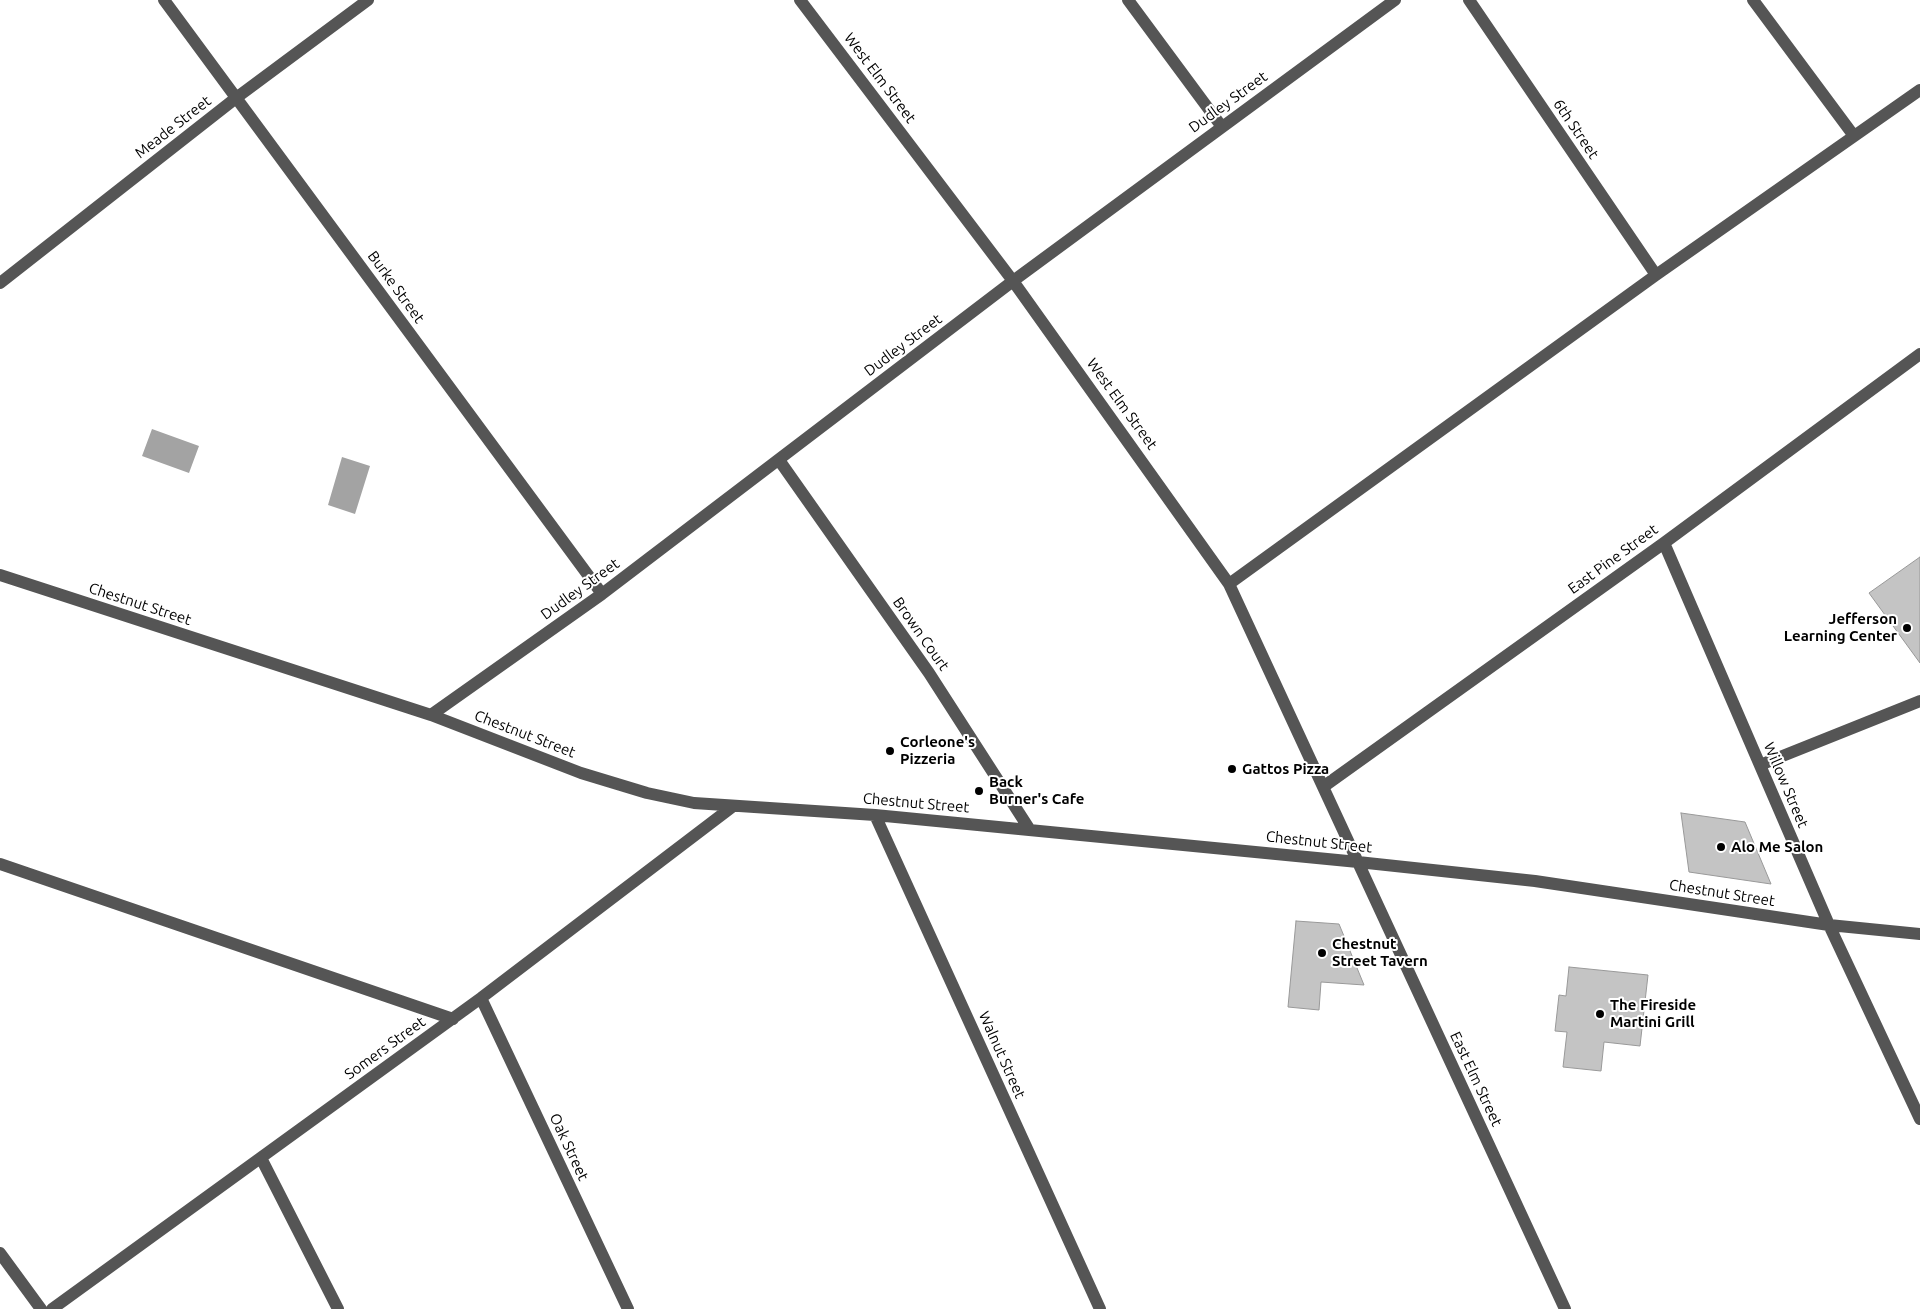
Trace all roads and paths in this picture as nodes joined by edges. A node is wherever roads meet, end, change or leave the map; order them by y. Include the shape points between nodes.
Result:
1 (164, 0) edge
2 (368, 0) edge
3 (800, 0) edge
4 (1128, 0) edge
5 (1395, 0) edge
6 (1469, 0) edge
7 (1754, 0) edge
8 (1920, 90) edge
9 (236, 98) junction
10 (1222, 127) junction
11 (1854, 136) junction
12 (1656, 276) junction
13 (1013, 281) junction
14 (0, 283) edge
15 (1920, 354) edge
16 (779, 460) junction
17 (1664, 543) junction
18 (0, 575) edge
19 (1229, 584) junction
20 (602, 594) junction
21 (1920, 701) edge
22 (431, 715) junction
23 (1760, 765) junction
24 (1323, 787) junction
25 (732, 807) junction
26 (875, 815) junction
27 (1030, 830) junction
28 (1358, 862) junction
29 (0, 864) edge
30 (1829, 925) junction
31 (1920, 934) edge
32 (481, 998) junction
33 (453, 1019) junction
34 (1920, 1119) edge
35 (261, 1158) junction
36 (0, 1253) edge
37 (42, 1309) edge
38 (52, 1309) edge
39 (338, 1309) edge
40 (628, 1309) edge
41 (1100, 1309) edge
42 (1565, 1309) edge

1 - 9 street, Burke Street
2 - 9 street, Meade Street
3 - 13 street, West Elm Street
4 - 10 street
5 - 10 street, Dudley Street
6 - 12 street, 6th Street
7 - 11 street
8 - 11 street
9 - 14 street, Meade Street
9 - 20 street, Burke Street
10 - 13 street, Dudley Street
11 - 12 street
12 - 19 street
13 - 16 street, Dudley Street
13 - 19 street, West Elm Street
15 - 17 street, East Pine Street
16 - 20 street, Dudley Street
16 - 27 street, Brown Court via 929,673
17 - 23 street, Willow Street
17 - 24 street, East Pine Street
18 - 22 street, Chestnut Street
19 - 24 street, West Elm Street
20 - 22 street, Dudley Street
21 - 23 street
22 - 25 street, Chestnut Street via 581,773 647,794
23 - 30 street, Willow Street
24 - 28 street, West Elm Street
25 - 26 street, Chestnut Street
25 - 32 street, Somers Street
26 - 27 street, Chestnut Street
26 - 41 street, Walnut Street
27 - 28 street, Chestnut Street
28 - 30 street, Chestnut Street via 1535,881
28 - 42 street, East Elm Street
29 - 33 street
30 - 31 street, Chestnut Street
30 - 34 street, Willow Street
32 - 33 street, Somers Street
32 - 40 street, Oak Street
33 - 35 street, Somers Street
35 - 38 street, Somers Street
35 - 39 street
36 - 37 street

